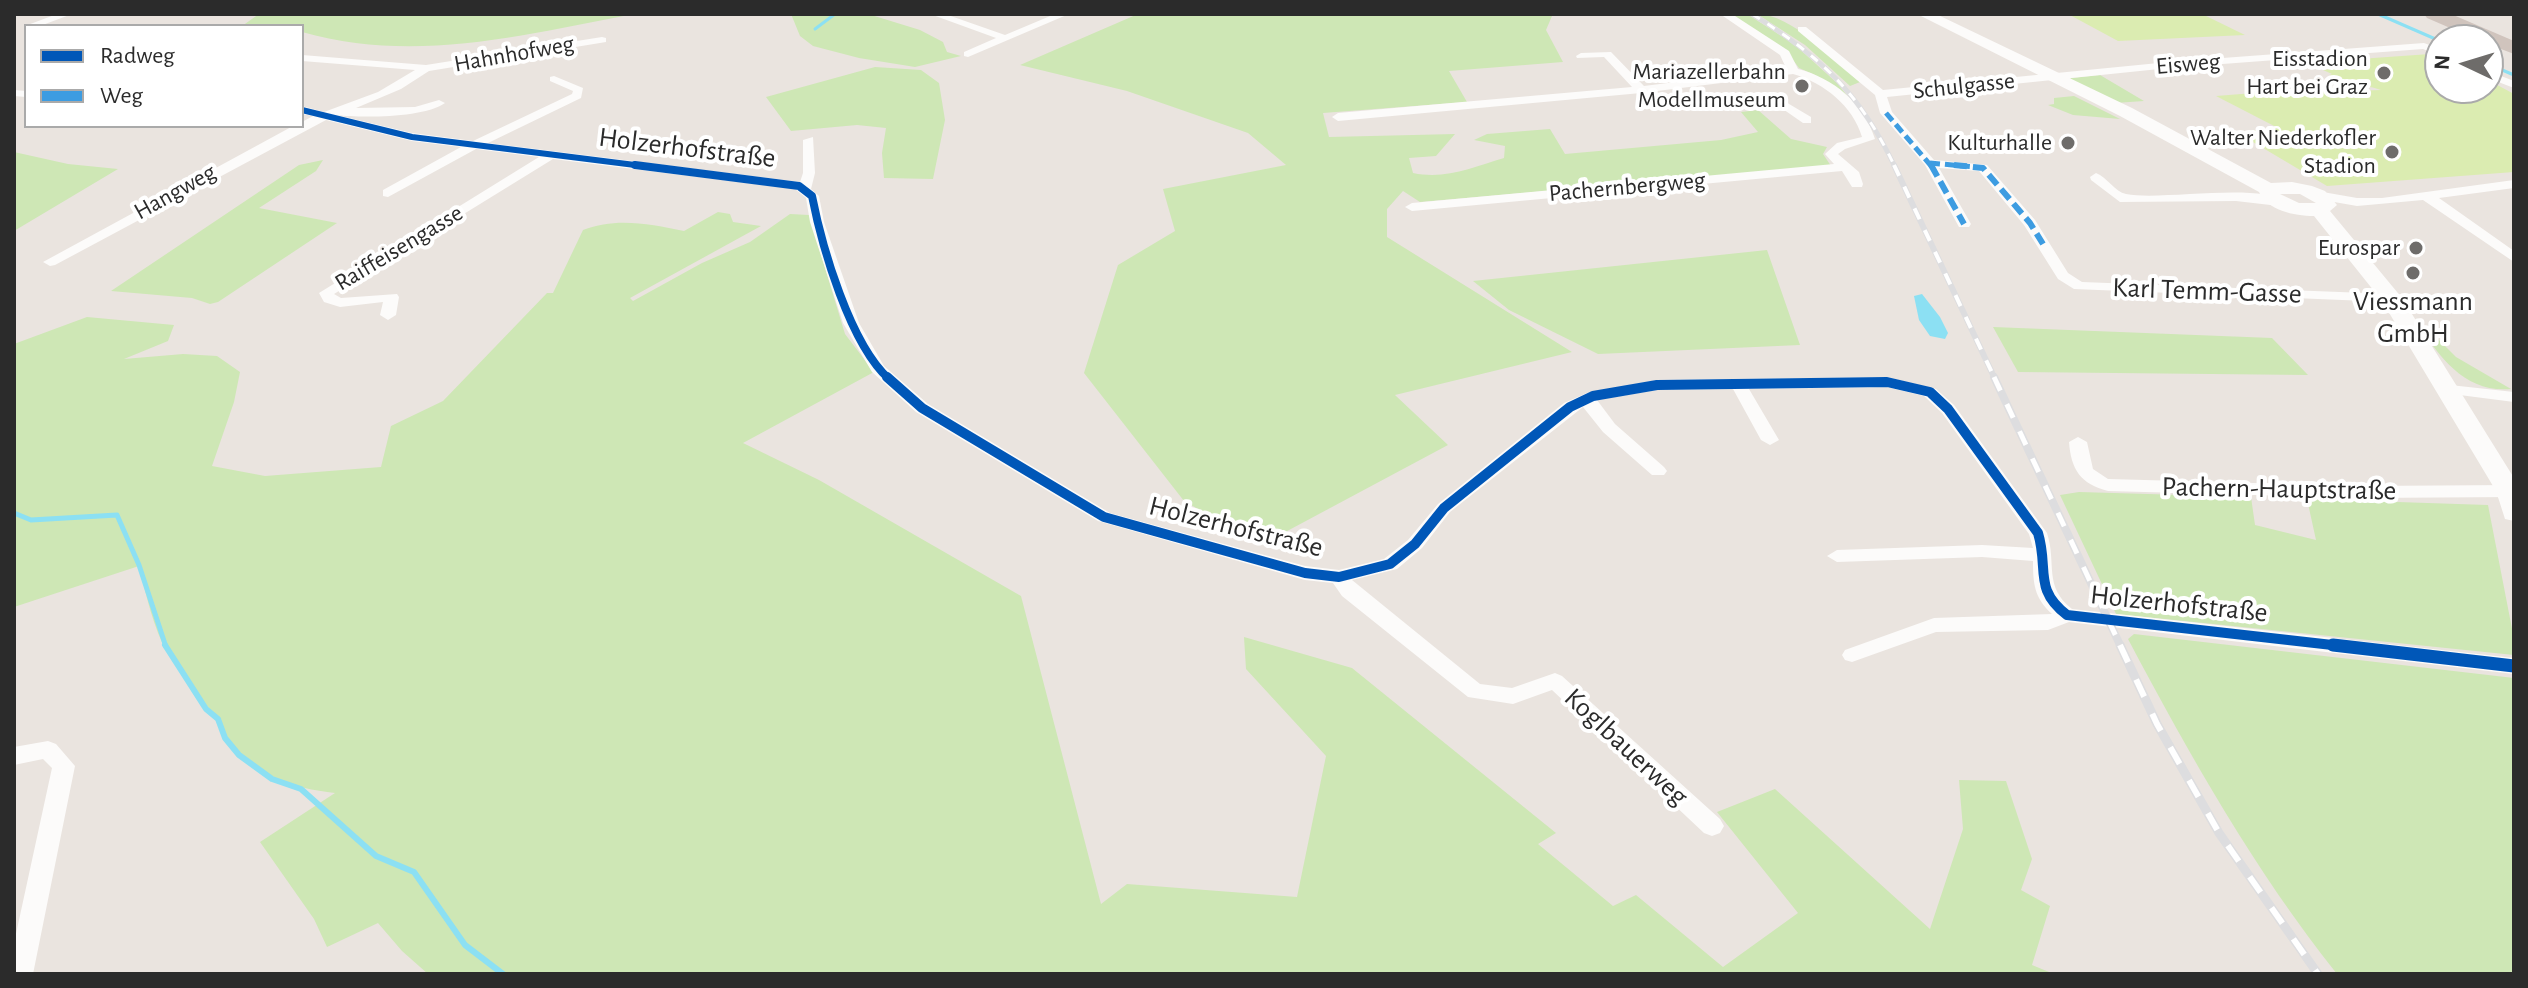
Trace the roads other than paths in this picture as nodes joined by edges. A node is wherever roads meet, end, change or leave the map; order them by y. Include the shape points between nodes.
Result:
1 (67, 14) edge
2 (935, 14) edge
3 (1064, 14) edge
4 (1725, 14) edge
5 (1924, 14) edge
6 (2434, 14) edge
7 (2458, 14) edge
8 (37, 24) edge
9 (1802, 29) dead end
10 (2514, 37) edge
11 (1005, 38) junction
12 (602, 40) dead end
13 (2424, 46) edge
14 (2514, 48) edge
15 (968, 54) dead end
16 (1581, 56) dead end
17 (304, 58) edge
18 (426, 68) junction
19 (1793, 71) junction
20 (2047, 76) junction
21 (554, 79) dead end
22 (1641, 90) junction
23 (1880, 94) junction
24 (439, 103) dead end
25 (1784, 105) dead end
26 (304, 110) edge
27 (328, 115) junction
28 (1338, 117) dead end
29 (1807, 120) dead end
30 (304, 125) edge
31 (298, 128) edge
32 (809, 140) dead end
33 (474, 145) junction
34 (549, 156) junction
35 (1930, 163) junction
36 (1842, 167) junction
37 (2096, 177) dead end
38 (1857, 184) dead end
39 (2514, 184) edge
40 (804, 189) junction
41 (388, 193) dead end
42 (2280, 196) junction
43 (2425, 196) junction
44 (2321, 203) junction
45 (1412, 207) dead end
46 (1964, 224) dead end
47 (2340, 239) junction
48 (2514, 258) edge
49 (50, 262) dead end
50 (2391, 298) junction
51 (388, 315) dead end
52 (1738, 384) junction
53 (2450, 390) junction
54 (2514, 397) edge
55 (1585, 399) junction
56 (1770, 440) dead end
57 (2078, 442) dead end
58 (1658, 471) dead end
59 (2512, 498) edge
60 (2043, 555) junction
61 (1837, 556) dead end
62 (1339, 577) junction
63 (2067, 615) junction
64 (1852, 655) dead end
65 (2514, 666) edge
66 (14, 756) edge
67 (1712, 826) dead end
68 (20, 974) edge

1 - 8 street
2 - 11 street
3 - 11 street
4 - 19 street via 1785,53
5 - 20 main road, Pachern-Hauptstraße
6 - 14 highway
7 - 10 highway
9 - 23 street, Schulgasse
11 - 15 street
12 - 18 street, Hahnhofweg
13 - 20 street, Eisweg
16 - 22 street via 1607,54
17 - 18 street, Hahnhofweg
18 - 27 street, Hahnhofweg via 402,87
19 - 22 street
19 - 36 street via 1817,79 1865,126 1869,139 1831,154
20 - 23 street, Schulgasse
20 - 42 main road, Pachern-Hauptstraße via 2150,120
21 - 33 street, Holzerhofstraße via 579,90 577,96
22 - 28 street
23 - 35 street, Schulgasse via 1886,113
24 - 27 street via 406,113
25 - 29 street
26 - 27 street, Holzerhofstraße
27 - 30 street, Hangweg
27 - 33 street, Holzerhofstraße via 369,128
31 - 49 street, Hangweg
32 - 40 street
33 - 34 street, Holzerhofstraße
33 - 41 street, Holzerhofstraße
34 - 40 street, Holzerhofstraße
34 - 51 street, Raiffeisengasse via 326,293 340,303 392,297
35 - 46 street, Schulgasse
35 - 50 street, Karl Temm-Gasse via 1983,168 2079,293
36 - 38 street
36 - 45 street, Pachernbergweg
37 - 42 street, Pachern-Hauptstraße via 2120,198
39 - 43 street
40 - 62 street, Holzerhofstraße via 812,196 851,323 878,369 922,408 1104,517 1305,573
42 - 44 main road, Pachern-Hauptstraße
42 - 47 main road, Pachern-Hauptstraße
43 - 44 street
43 - 48 street
44 - 47 main road, Pachern-Hauptstraße
47 - 50 main road, Pachern-Hauptstraße
50 - 53 main road, Pachern-Hauptstraße
52 - 55 street, Holzerhofstraße via 1657,385
52 - 56 street
52 - 60 street, Holzerhofstraße via 1887,382 1930,392 2038,533
53 - 54 street
53 - 59 main road, Pachern-Hauptstraße
55 - 58 street
55 - 62 street, Holzerhofstraße via 1444,508 1415,544 1390,564
57 - 59 street, Pachern-Hauptstraße via 2086,476 2108,485
60 - 61 street via 1982,551
60 - 63 street, Holzerhofstraße via 2046,598
62 - 67 street, Koglbauerweg via 1349,591 1475,691 1513,696 1555,681
63 - 64 street, Holzerhofstraße via 2048,623 1934,625
63 - 65 street, Holzerhofstraße
66 - 68 street via 48,750 64,766

